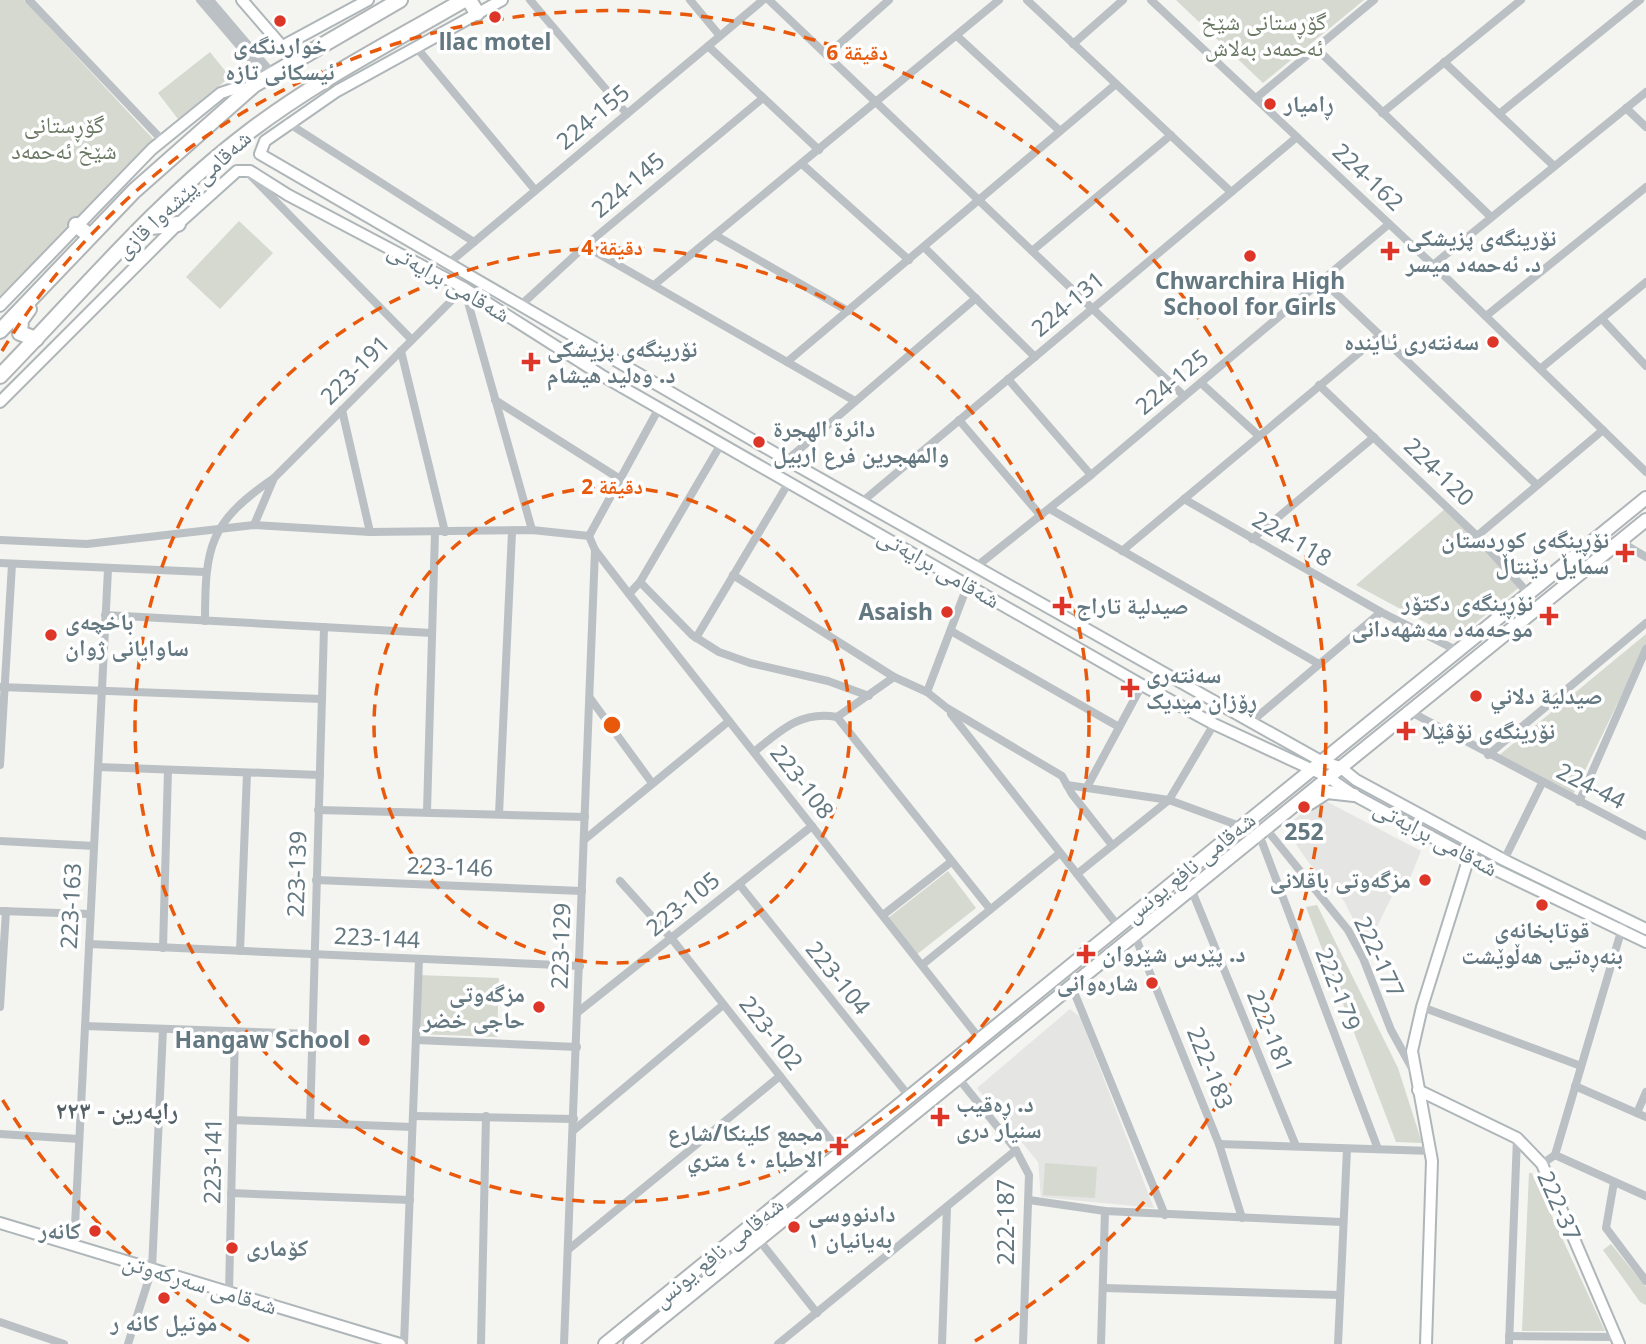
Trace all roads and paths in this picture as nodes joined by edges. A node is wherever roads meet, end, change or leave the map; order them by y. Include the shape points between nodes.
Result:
1 (29, 0) edge
2 (200, 0) edge
3 (210, 0) edge
4 (242, 0) edge
5 (400, 0) edge
6 (464, 0) edge
7 (502, 0) edge
8 (530, 0) edge
9 (690, 0) edge
10 (763, 0) edge
11 (769, 0) edge
12 (889, 0) edge
13 (999, 0) edge
14 (1027, 0) edge
15 (1123, 0) edge
16 (1151, 0) edge
17 (1374, 0) edge
18 (1521, 0) edge
19 (1640, 0) edge
20 (362, 2) edge
21 (473, 6) edge
22 (720, 36) junction
23 (957, 36) junction
24 (1073, 44) junction
25 (283, 46) junction
26 (708, 46) junction
27 (416, 47) junction
28 (1316, 48) junction
29 (827, 55) junction
30 (294, 60) junction
31 (1444, 62) junction
32 (269, 75) junction
33 (1116, 84) junction
34 (248, 90) junction
35 (1646, 92) edge
36 (1256, 98) junction
37 (763, 99) junction
38 (877, 102) junction
39 (1626, 108) junction
40 (279, 110) junction
41 (1382, 113) junction
42 (627, 114) junction
43 (1499, 114) junction
44 (288, 123) junction
45 (1646, 127) edge
46 (1060, 131) junction
47 (1171, 135) junction
48 (1297, 137) junction
49 (162, 140) junction
50 (819, 150) junction
51 (803, 164) junction
52 (1554, 166) junction
53 (244, 169) junction
54 (1646, 187) edge
55 (536, 190) junction
56 (1231, 192) junction
57 (980, 200) junction
58 (1491, 217) junction
59 (178, 224) junction
60 (1389, 224) junction
61 (76, 225) junction
62 (142, 228) junction
63 (394, 232) junction
64 (715, 235) junction
65 (90, 236) junction
66 (474, 242) junction
67 (585, 246) junction
68 (389, 247) junction
69 (925, 247) junction
70 (1032, 251) junction
71 (909, 260) junction
72 (449, 263) junction
73 (1433, 265) junction
74 (1322, 280) junction
75 (47, 282) junction
76 (1646, 282) edge
77 (654, 285) junction
78 (464, 288) junction
79 (976, 298) junction
80 (521, 305) junction
81 (0, 306) edge
82 (1091, 309) junction
83 (848, 311) junction
84 (1486, 316) junction
85 (1602, 318) junction
86 (0, 331) edge
87 (1378, 337) junction
88 (36, 340) junction
89 (412, 340) junction
90 (401, 351) junction
91 (610, 357) junction
92 (1035, 357) junction
93 (787, 362) junction
94 (1646, 366) edge
95 (1540, 369) junction
96 (601, 375) junction
97 (0, 376) edge
98 (1008, 379) junction
99 (1201, 383) junction
100 (1319, 385) junction
101 (1184, 396) junction
102 (495, 400) junction
103 (855, 401) junction
104 (0, 402) edge
105 (659, 408) junction
106 (342, 410) junction
107 (959, 420) junction
108 (1603, 430) junction
109 (1259, 436) junction
110 (1374, 437) junction
111 (721, 444) junction
112 (788, 460) junction
113 (1646, 472) edge
114 (1091, 475) junction
115 (274, 478) junction
116 (620, 479) junction
117 (789, 482) junction
118 (1537, 485) junction
119 (1646, 498) edge
120 (1184, 499) junction
121 (863, 501) junction
122 (1049, 509) junction
123 (1041, 516) junction
124 (1646, 520) edge
125 (254, 525) junction
126 (218, 527) junction
127 (532, 530) junction
128 (370, 532) junction
129 (440, 532) junction
130 (512, 532) junction
131 (589, 536) junction
132 (1477, 536) junction
133 (1252, 539) junction
134 (0, 540) edge
135 (1619, 541) junction
136 (595, 550) junction
137 (1122, 551) junction
138 (1646, 557) edge
139 (0, 563) edge
140 (12, 564) junction
141 (977, 566) junction
142 (107, 569) junction
143 (205, 572) junction
144 (733, 575) junction
145 (640, 582) junction
146 (968, 584) junction
147 (1527, 592) junction
148 (629, 594) junction
149 (1381, 612) junction
150 (4, 613) edge
151 (105, 615) junction
152 (205, 621) junction
153 (1646, 622) edge
154 (324, 627) junction
155 (951, 631) junction
156 (432, 634) junction
157 (696, 638) junction
158 (1646, 649) edge
159 (1456, 650) junction
160 (1319, 664) junction
161 (894, 677) junction
162 (1142, 685) junction
163 (2, 687) edge
164 (101, 692) junction
165 (927, 692) junction
166 (869, 696) junction
167 (589, 698) junction
168 (322, 699) junction
169 (947, 708) junction
170 (1407, 710) junction
171 (837, 717) junction
172 (729, 720) junction
173 (1251, 722) junction
174 (1214, 724) junction
175 (1119, 727) junction
176 (754, 752) junction
177 (1488, 755) junction
178 (1321, 761) junction
179 (0, 763) edge
180 (98, 767) junction
181 (1340, 768) junction
182 (169, 770) junction
183 (1309, 771) junction
184 (247, 772) junction
185 (320, 775) junction
186 (1328, 778) junction
187 (652, 783) junction
188 (1542, 783) junction
189 (1067, 785) junction
190 (1087, 787) junction
191 (1353, 795) junction
192 (1169, 800) junction
193 (1579, 802) junction
194 (318, 810) junction
195 (427, 811) junction
196 (499, 814) junction
197 (585, 817) junction
198 (812, 826) junction
199 (1240, 826) junction
200 (1646, 836) edge
201 (1267, 839) junction
202 (584, 840) junction
203 (0, 841) edge
204 (1112, 845) junction
205 (94, 846) junction
206 (1060, 853) junction
207 (1469, 857) junction
208 (1504, 860) junction
209 (1228, 861) junction
210 (951, 862) junction
211 (1077, 874) junction
212 (316, 880) junction
213 (620, 881) dead end
214 (739, 884) junction
215 (582, 891) junction
216 (1192, 891) junction
217 (990, 909) junction
218 (3, 911) edge
219 (90, 914) junction
220 (883, 915) junction
221 (1623, 925) junction
222 (1118, 926) junction
223 (1646, 929) edge
224 (1135, 936) junction
225 (672, 939) junction
226 (1646, 942) edge
227 (89, 944) junction
228 (163, 948) junction
229 (240, 951) junction
230 (314, 954) junction
231 (419, 959) junction
232 (922, 965) junction
233 (580, 966) junction
234 (1, 986) edge
235 (1072, 987) junction
236 (1026, 1000) junction
237 (723, 1005) junction
238 (0, 1007) edge
239 (1422, 1007) junction
240 (578, 1012) junction
241 (1038, 1015) junction
242 (85, 1026) junction
243 (163, 1029) junction
244 (235, 1031) junction
245 (311, 1034) junction
246 (979, 1038) junction
247 (416, 1040) junction
248 (577, 1046) junction
249 (1581, 1066) junction
250 (1413, 1070) junction
251 (780, 1076) junction
252 (959, 1079) junction
253 (1575, 1086) junction
254 (1418, 1090) junction
255 (1646, 1092) edge
256 (908, 1095) junction
257 (1637, 1113) junction
258 (413, 1116) junction
259 (486, 1116) junction
260 (1646, 1117) edge
261 (574, 1119) junction
262 (233, 1120) junction
263 (310, 1123) junction
264 (412, 1127) junction
265 (573, 1130) junction
266 (0, 1134) edge
267 (1517, 1138) junction
268 (79, 1139) junction
269 (1219, 1144) junction
270 (1296, 1146) junction
271 (1347, 1149) junction
272 (1378, 1149) junction
273 (1016, 1150) junction
274 (1432, 1151) junction
275 (839, 1152) junction
276 (1555, 1155) junction
277 (1542, 1164) junction
278 (1614, 1182) junction
279 (231, 1193) junction
280 (1646, 1196) edge
281 (410, 1200) junction
282 (1029, 1200) junction
283 (947, 1207) junction
284 (1105, 1211) junction
285 (1165, 1215) junction
286 (1242, 1218) junction
287 (1342, 1222) junction
288 (0, 1223) edge
289 (759, 1240) junction
290 (74, 1246) junction
291 (569, 1249) junction
292 (152, 1269) junction
293 (1646, 1281) edge
294 (1104, 1288) junction
295 (229, 1292) junction
296 (1340, 1295) junction
297 (817, 1312) junction
298 (0, 1322) edge
299 (1509, 1340) edge
300 (1578, 1341) edge
301 (1617, 1341) edge
302 (64, 1344) edge
303 (128, 1344) edge
304 (402, 1344) edge
305 (481, 1344) edge
306 (564, 1344) edge
307 (605, 1344) edge
308 (630, 1344) edge
309 (778, 1344) edge
310 (942, 1344) edge
311 (1023, 1344) edge
312 (1101, 1344) edge
313 (1338, 1344) edge
314 (1426, 1344) edge

1 - 49 street
2 - 32 street
3 - 32 street
4 - 25 main road
5 - 30 highway, شەقامی پێشەوا قازی
6 - 40 highway, شەقامی پێشەوا قازی
7 - 21 main road
8 - 42 street
9 - 22 street
10 - 22 street, 224-155
11 - 29 street
12 - 29 street
13 - 23 street
14 - 24 street
15 - 24 street
16 - 36 street, 224-162
17 - 28 street
18 - 31 street
19 - 43 street
20 - 25 main road
21 - 27 main road
22 - 26 street, 224-155
23 - 38 street
23 - 46 street
24 - 33 street
25 - 30 main road
26 - 37 street
26 - 42 street, 224-155
27 - 44 main road
27 - 55 street
28 - 36 street
28 - 41 street
29 - 38 street
30 - 32 highway, شەقامی پێشەوا قازی
31 - 41 street
31 - 43 street
32 - 34 highway, شەقامی پێشەوا قازی
33 - 46 street
33 - 47 street
34 - 49 main road via 221,93
34 - 65 highway, شەقامی پێشەوا قازی
35 - 39 street
36 - 48 street, 224-162
37 - 50 street
37 - 67 street, 224-145
38 - 50 street
38 - 57 street
39 - 45 street
39 - 52 street
40 - 44 highway
40 - 62 highway, شەقامی پێشەوا قازی via 198,173
41 - 58 street
42 - 55 street, 224-155
43 - 52 street
44 - 63 main road, شەقامی برایەتی via 265,141 259,150 263,157
44 - 66 street
46 - 57 street
47 - 56 street
47 - 70 street
48 - 56 street, 224-131
48 - 60 street, 224-162
49 - 61 main road
50 - 51 street
51 - 64 street
51 - 71 street
52 - 58 street
53 - 59 main road
53 - 68 main road, شەقامی برایەتی
53 - 89 street
54 - 84 street
55 - 66 street, 224-155
56 - 82 street, 224-131
57 - 69 street
57 - 70 street
58 - 73 street
59 - 62 highway
59 - 104 main road
60 - 73 street, 224-162
60 - 74 street, 224-125
61 - 65 highway
61 - 81 main road
62 - 88 highway, شەقامی پێشەوا قازی
63 - 68 main road
63 - 72 main road, شەقامی برایەتی
64 - 77 street
64 - 83 street
65 - 75 highway, شەقامی پێشەوا قازی
66 - 72 street, 224-155
67 - 77 street
67 - 80 street, 224-145
68 - 78 main road, شەقامی برایەتی
69 - 71 street
69 - 79 street
70 - 82 street
71 - 83 street
72 - 80 main road, شەقامی برایەتی
73 - 84 street, 224-162
74 - 87 street
74 - 99 street, 224-125
75 - 86 highway, شەقامی پێشەوا قازی
75 - 88 highway via 19,328 24,337
76 - 85 street
77 - 93 street
78 - 89 street, 223-191
78 - 96 main road, شەقامی برایەتی
78 - 102 street
79 - 92 street
79 - 103 street
80 - 91 main road, شەقامی برایەتی
82 - 92 street, 224-131
82 - 101 street
83 - 93 street
84 - 95 street, 224-162
85 - 94 street
85 - 95 street
87 - 100 street
87 - 118 street
88 - 97 highway, شەقامی پێشەوا قازی
89 - 90 street, 223-191
90 - 106 street, 223-191
90 - 129 street
91 - 96 main road
91 - 112 main road, شەقامی برایەتی
92 - 98 street, 224-131
93 - 103 street
95 - 108 street, 224-162
96 - 105 main road, شەقامی برایەتی
98 - 107 street, 224-131
98 - 114 street
99 - 101 street, 224-125
99 - 109 street
100 - 109 street
100 - 110 street, 224-120
101 - 114 street, 224-125
102 - 116 street
102 - 127 street
103 - 112 street
105 - 111 main road, شەقامی برایەتی
105 - 116 street
106 - 115 street, 223-191
106 - 128 street
107 - 121 street, 224-131
107 - 123 street
108 - 113 street, 224-162
108 - 118 street
109 - 120 street
110 - 132 street, 224-120
110 - 133 street
111 - 117 main road, شەقامی برایەتی
111 - 145 street
112 - 121 main road, شەقامی برایەتی
114 - 122 street, 224-125
115 - 125 street
115 - 126 street via 242,500
116 - 131 street
117 - 144 street
117 - 146 main road, شەقامی برایەتی
118 - 132 street
119 - 147 main road, شەقامی نافع یونس
120 - 133 street, 224-118
120 - 137 street
121 - 141 main road, شەقامی برایەتی
122 - 123 street, 224-125
122 - 137 street
123 - 141 street, 224-125
124 - 135 main road, شەقامی نافع یونس
125 - 126 street
125 - 128 street
126 - 134 street via 87,544
126 - 143 street
127 - 130 street
127 - 131 street
128 - 129 street
129 - 130 street
129 - 156 street
130 - 196 street
131 - 136 street
132 - 147 street, 224-120
133 - 149 street, 224-118
135 - 138 street
135 - 170 main road, شەقامی نافع یونس
136 - 148 street, 223-108
136 - 167 street, 223-129
137 - 160 street
139 - 140 street
140 - 142 street
140 - 150 street
141 - 173 main road, شەقامی برایەتی
142 - 143 street
142 - 151 street, 223-163
143 - 152 street
144 - 157 street
144 - 161 street
145 - 148 street
145 - 157 street
146 - 155 street
146 - 162 main road, شەقامی برایەتی
147 - 159 main road, شەقامی نافع یونس
148 - 172 street, 223-108
149 - 159 street, 224-118
149 - 160 street
150 - 163 street
151 - 152 street
151 - 164 street, 223-163
152 - 154 street
153 - 177 street
154 - 156 street
154 - 168 street, 223-139
155 - 165 street
155 - 175 street
156 - 195 street
157 - 166 street via 734,659 828,681
158 - 193 street
159 - 178 main road, شەقامی نافع یونس
160 - 173 street
161 - 165 street
161 - 166 street
162 - 174 main road, شەقامی برایەتی
162 - 175 street
163 - 164 street
163 - 179 street
164 - 168 street
164 - 180 street, 223-163
165 - 169 street
166 - 171 street
167 - 187 street
167 - 197 street, 223-129
168 - 185 street, 223-139
169 - 189 street via 1062,776
169 - 206 street
170 - 177 street, 224-44
170 - 181 main road, شەقامی نافع یونس
171 - 176 street via 803,717
171 - 210 street
172 - 176 street, 223-108
172 - 187 street
173 - 178 main road, شەقامی برایەتی
174 - 183 main road, شەقامی برایەتی
174 - 192 street
175 - 190 street
176 - 198 street, 223-108
177 - 188 street, 224-44
178 - 181 main road, شەقامی برایەتی
178 - 183 main road, شەقامی نافع یونس
180 - 182 street
180 - 205 street, 223-163
181 - 186 main road, شەقامی نافع یونس
181 - 208 main road, شەقامی برایەتی
182 - 184 street
182 - 228 street
183 - 186 main road, شەقامی برایەتی
183 - 199 main road, شەقامی نافع یونس
184 - 185 street
184 - 229 street
185 - 194 street, 223-139
186 - 191 main road, شەقامی برایەتی
186 - 209 main road, شەقامی نافع یونس
187 - 202 street
188 - 193 street, 224-44
188 - 208 street
189 - 190 street
189 - 204 street
190 - 192 street
191 - 201 main road via 1323,793
191 - 207 main road, شەقامی برایەتی
192 - 199 street
192 - 204 street
193 - 200 street, 224-44
194 - 195 street
194 - 212 street, 223-139
195 - 196 street
196 - 197 street
197 - 202 street, 223-129
198 - 214 street, 223-105
198 - 220 street, 223-108
199 - 222 main road, شەقامی نافع یونس
201 - 209 main road via 1242,858
201 - 250 street, 222-177 via 1348,930
201 - 272 street, 222-179
202 - 215 street, 223-129
203 - 205 street
204 - 211 street
205 - 219 street, 223-163
206 - 211 street
206 - 217 street
207 - 221 main road, شەقامی برایەتی
207 - 239 main road
208 - 221 main road, شەقامی برایەتی
209 - 216 main road, شەقامی نافع یونس
210 - 217 street
210 - 220 street
211 - 222 street
212 - 215 street, 223-146
212 - 230 street, 223-139
213 - 225 street, 223-102
214 - 225 street, 223-105
214 - 256 street, 223-104
215 - 233 street, 223-129
216 - 224 main road, شەقامی نافع یونس
216 - 270 street, 222-181
217 - 232 street
218 - 219 street
218 - 234 street
219 - 227 street, 223-163
220 - 232 street, 223-108
221 - 223 main road, شەقامی برایەتی
221 - 226 main road, شەقامی برایەتی
221 - 249 street
222 - 236 main road, شەقامی نافع یونس
224 - 235 main road, شەقامی نافع یونس
224 - 269 street, 222-183
225 - 237 street, 223-102
225 - 240 street, 223-105
227 - 228 street, 223-144
227 - 242 street, 223-163
228 - 229 street, 223-144
229 - 230 street, 223-144
230 - 231 street, 223-144
230 - 245 street, 223-139
231 - 233 street, 223-144
231 - 247 street
232 - 246 street, 223-108
233 - 240 street, 223-129
234 - 238 street
235 - 241 main road, شەقامی نافع یونس
235 - 285 street
236 - 241 main road
236 - 246 main road, شەقامی نافع یونس
237 - 251 street, 223-102
237 - 265 street
239 - 249 street
239 - 250 main road via 1413,1040
240 - 248 street, 223-129
241 - 252 main road, شەقامی نافع یونس
242 - 243 street
242 - 268 street, 223-163
243 - 244 street
243 - 292 street
244 - 245 street
244 - 262 street, 223-141
245 - 263 street, 223-139
246 - 256 main road, شەقامی نافع یونس
247 - 248 street
247 - 258 street
248 - 261 street, 223-129
249 - 253 street
250 - 254 main road
251 - 275 street, 223-102
251 - 291 street
252 - 273 street, 222-187
252 - 289 main road, شەقامی نافع یونس
253 - 257 street
253 - 276 street
254 - 267 main road, 222-37
254 - 274 main road
255 - 257 street
256 - 275 main road, شەقامی نافع یونس
257 - 260 street
258 - 259 street
258 - 264 street
259 - 261 street
259 - 305 street
261 - 265 street, 223-129
262 - 263 street
262 - 279 street, 223-141
263 - 264 street
264 - 281 street
265 - 291 street, 223-129
266 - 268 street
267 - 277 main road, 222-37
267 - 299 street
268 - 290 street, 223-163
269 - 270 street
269 - 286 street, 222-183
270 - 271 street
271 - 272 street
271 - 287 street
272 - 274 street
273 - 282 street, 222-187 via 1029,1175
273 - 283 street
274 - 314 main road
275 - 307 main road, شەقامی نافع یونس
276 - 277 street
276 - 278 street
277 - 301 main road, 222-37
278 - 280 street
278 - 293 street via 1604,1224
279 - 281 street
279 - 295 street, 223-141
281 - 304 street
282 - 284 street
282 - 311 street, 222-187
283 - 297 street
283 - 310 street
284 - 285 street
284 - 294 street
285 - 286 street
286 - 287 street
287 - 296 street
288 - 290 main road, شەقامی سەرکەوتن
289 - 297 street
289 - 308 main road, شەقامی نافع یونس
290 - 292 main road, شەقامی سەرکەوتن
291 - 306 street, 223-129
292 - 295 main road, شەقامی سەرکەوتن
292 - 303 street
294 - 296 street
294 - 312 street
295 - 304 main road, شەقامی سەرکەوتن
296 - 313 street
297 - 309 street
298 - 302 street
299 - 300 street
300 - 301 street

